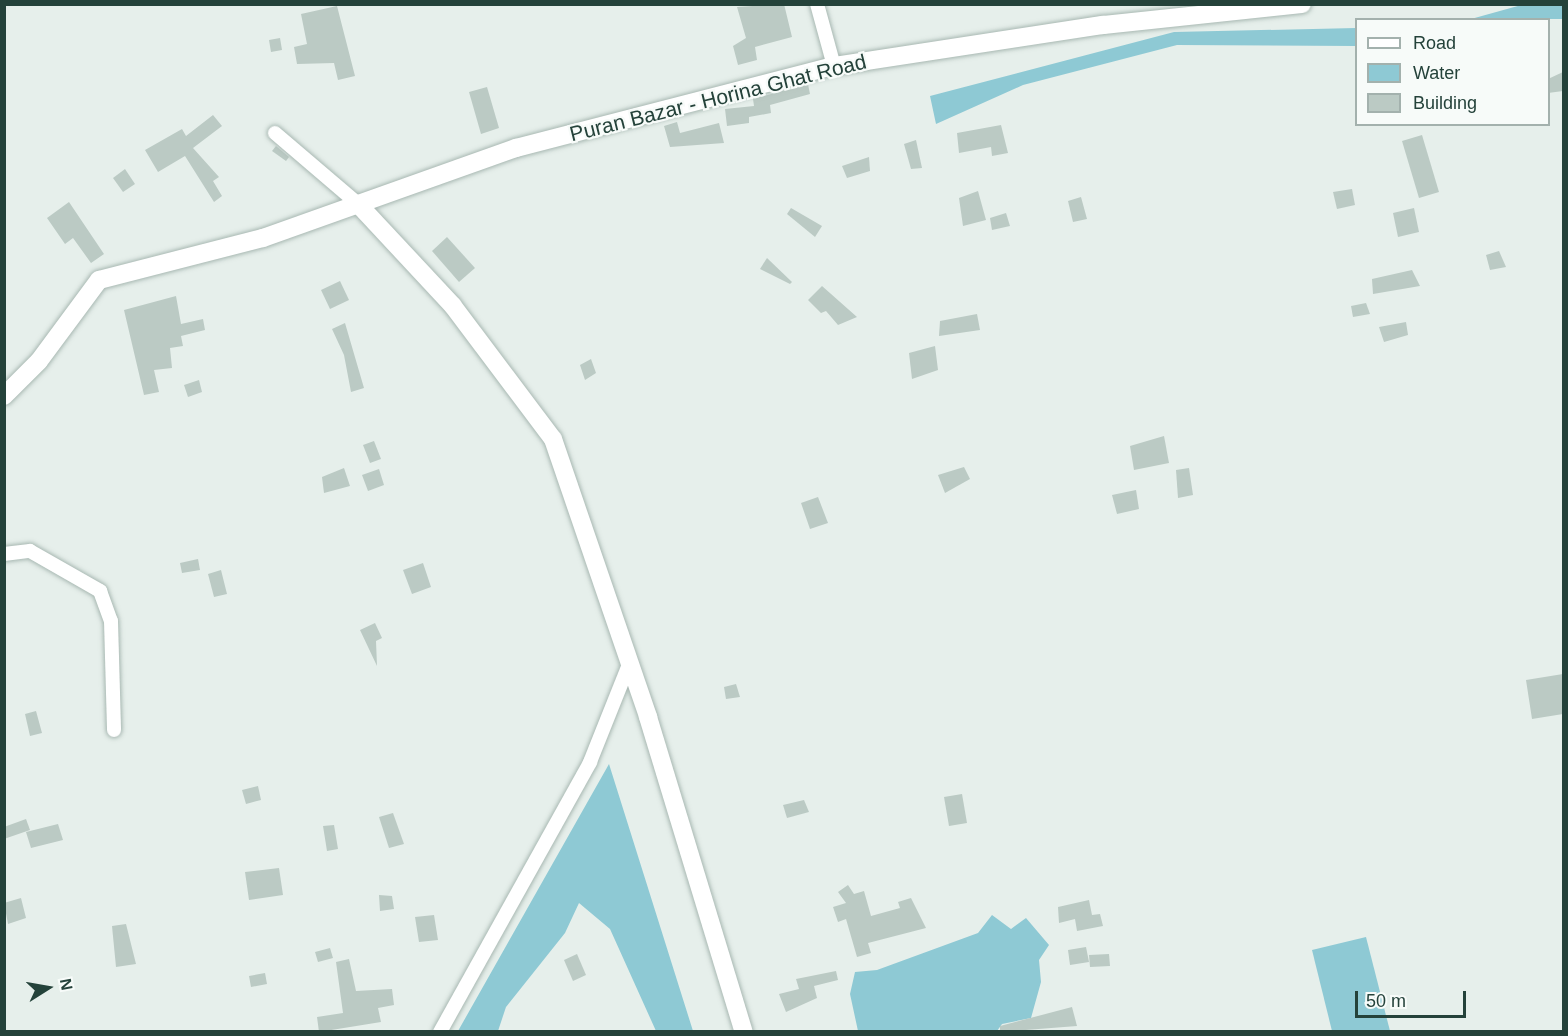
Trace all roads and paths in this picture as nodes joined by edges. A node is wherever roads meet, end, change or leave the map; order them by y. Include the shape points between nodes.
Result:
1 (817, 4) edge
2 (1302, 4) edge
3 (834, 66) junction
4 (275, 133) dead end
5 (358, 204) junction
6 (4, 396) edge
7 (4, 554) edge
8 (630, 662) junction
9 (114, 730) dead end
10 (440, 1032) edge
11 (744, 1032) edge

1 - 3 street
2 - 3 main road, Puran Bazar - Horina Ghat Road via 1103,24
3 - 5 main road, Puran Bazar - Horina Ghat Road via 516,148
4 - 5 street
5 - 6 main road, Puran Bazar - Horina Ghat Road via 263,238 99,280 39,361
5 - 8 main road via 453,306 553,439
7 - 9 street via 30,551 100,591 111,621
8 - 10 street via 590,762
8 - 11 main road

